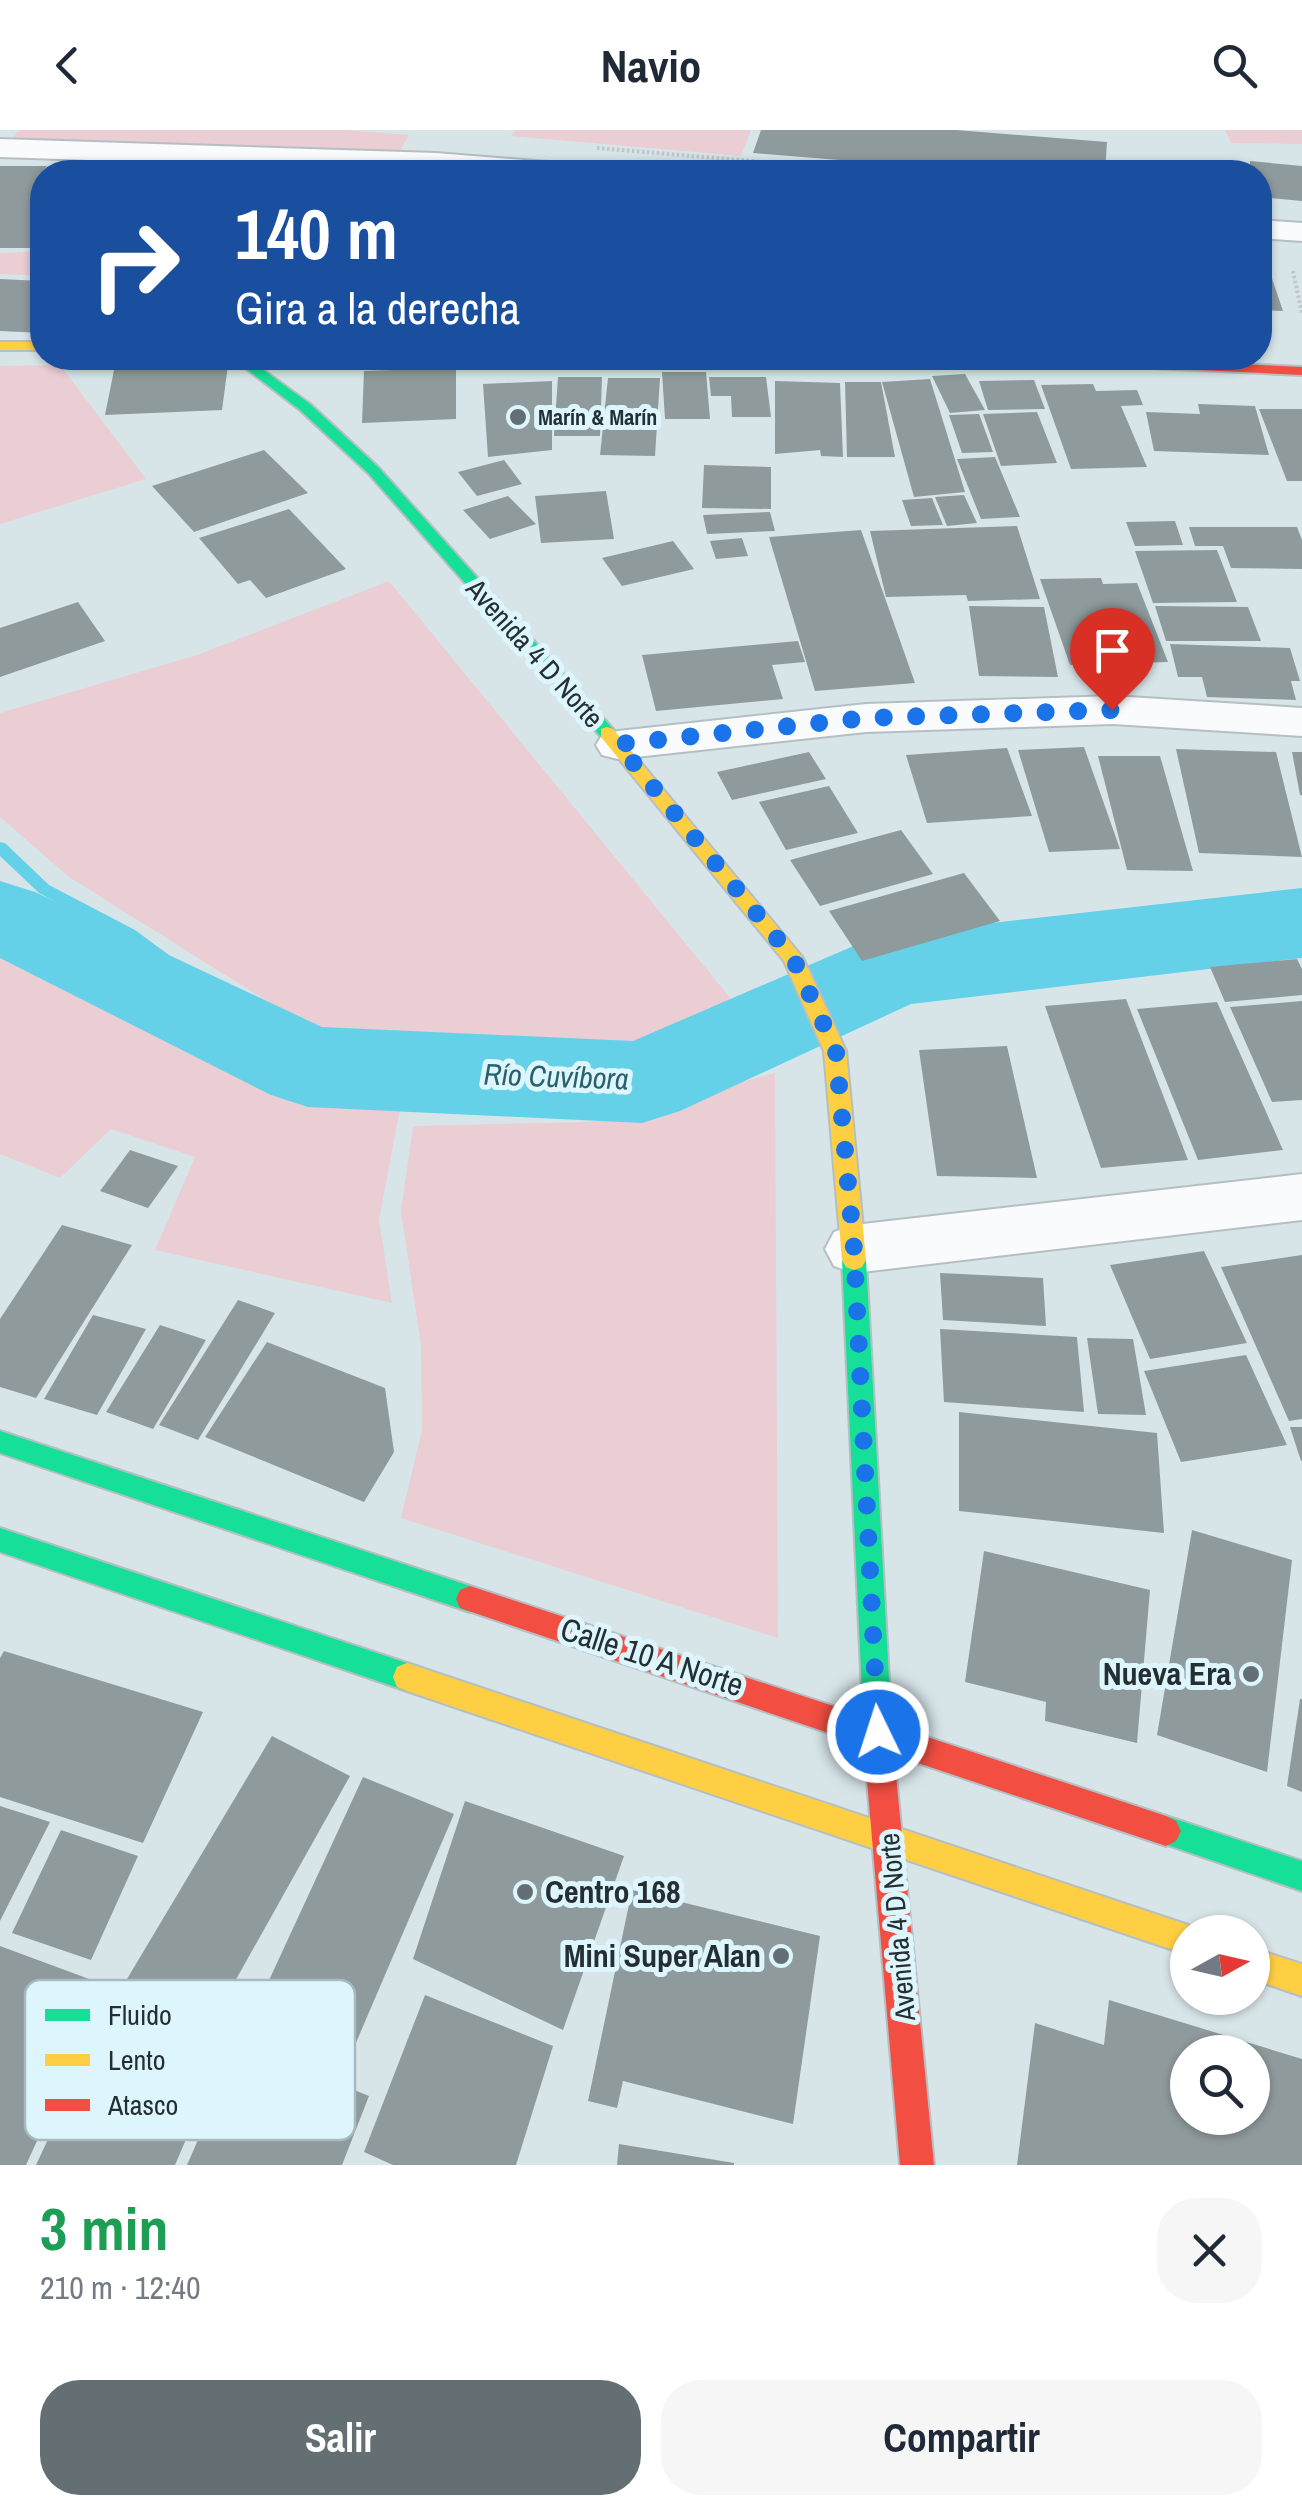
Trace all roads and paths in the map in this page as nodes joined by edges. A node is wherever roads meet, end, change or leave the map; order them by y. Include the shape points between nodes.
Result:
1 (457, 130) edge
2 (0, 148) edge
3 (597, 148) dead end
4 (105, 160) edge
5 (437, 160) edge
6 (744, 160) edge
7 (1272, 230) edge
8 (1302, 232) edge
9 (0, 346) edge
10 (30, 346) edge
11 (255, 370) edge
12 (1272, 370) edge
13 (1302, 371) edge
14 (1302, 722) edge
15 (618, 744) junction
16 (1302, 1197) edge
17 (854, 1249) junction
18 (0, 1442) edge
19 (0, 1540) edge
20 (878, 1732) junction
21 (890, 1838) junction
22 (1302, 1876) edge
23 (1170, 1934) edge
24 (1270, 1969) edge
25 (1302, 1980) edge
26 (917, 2165) edge

1 - 5 street
2 - 4 street
3 - 6 path
7 - 8 street
9 - 10 street
11 - 15 street, Avenida 4 D Norte via 373,470
12 - 13 street
14 - 15 street via 1112,710 866,718
15 - 17 street, Avenida 4 D Norte via 793,958 836,1051
16 - 17 street
17 - 20 street, Avenida 4 D Norte
18 - 20 street, Calle 10 A Norte
19 - 21 street
20 - 21 street, Avenida 4 D Norte
20 - 22 street, Calle 10 A Norte
21 - 23 street
21 - 26 street, Avenida 4 D Norte
24 - 25 street

